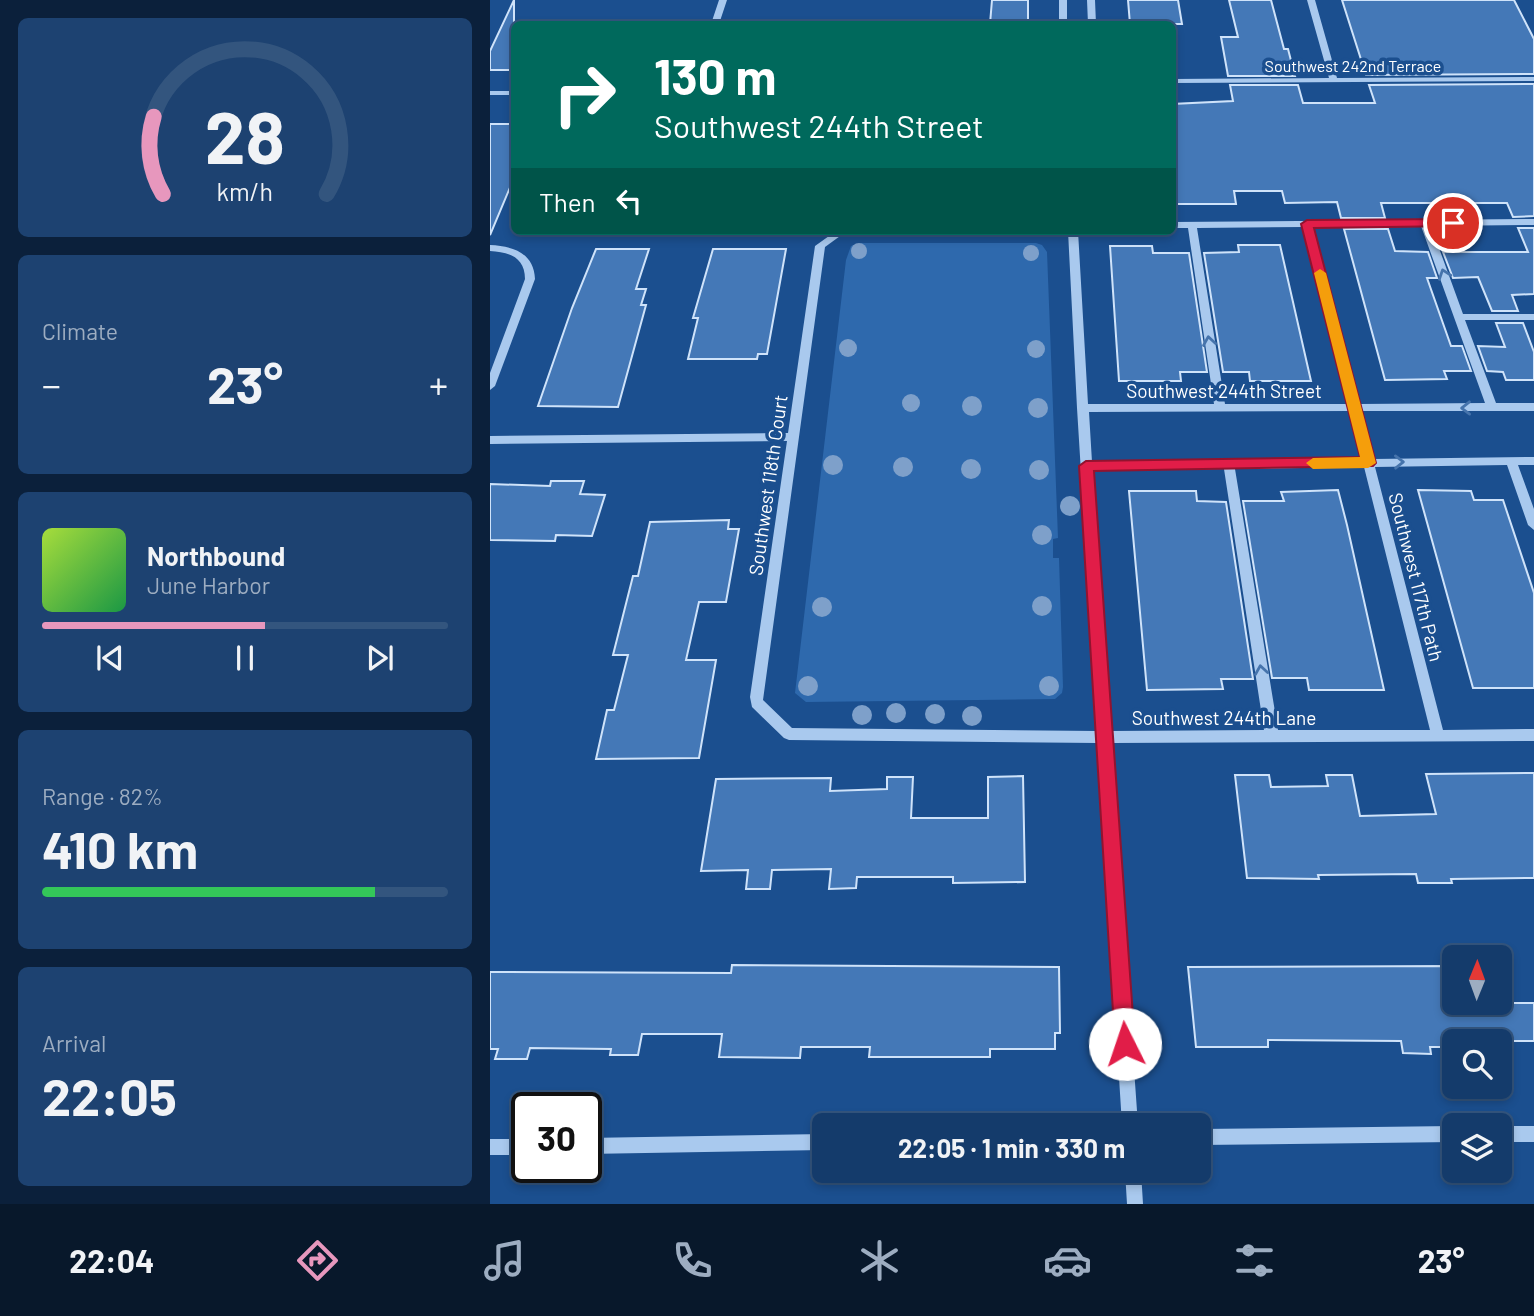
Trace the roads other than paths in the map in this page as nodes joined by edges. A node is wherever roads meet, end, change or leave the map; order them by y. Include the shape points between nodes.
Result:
1 (723, 0) edge
2 (1063, 0) edge
3 (1091, 0) edge
4 (1311, 0) edge
5 (716, 21) edge
6 (1063, 21) edge
7 (1092, 21) edge
8 (1534, 79) edge
9 (1176, 81) edge
10 (1334, 81) junction
11 (490, 93) edge
12 (511, 93) edge
13 (1534, 222) edge
14 (1426, 223) junction
15 (1307, 224) junction
16 (1176, 225) edge
17 (1192, 225) junction
18 (836, 235) edge
19 (1073, 235) edge
20 (490, 248) edge
21 (1458, 317) junction
22 (1534, 317) edge
23 (490, 386) edge
24 (1534, 407) edge
25 (1082, 408) junction
26 (1220, 408) junction
27 (1492, 408) junction
28 (1355, 409) junction
29 (793, 437) junction
30 (490, 440) edge
31 (1511, 461) junction
32 (1534, 461) edge
33 (1368, 463) junction
34 (1229, 464) junction
35 (1086, 466) junction
36 (1534, 525) edge
37 (789, 734) joint
38 (1534, 735) edge
39 (1438, 736) junction
40 (1104, 737) junction
41 (1272, 737) junction
42 (1129, 1113) edge
43 (1512, 1134) edge
44 (1534, 1134) edge
45 (1442, 1135) edge
46 (1211, 1137) edge
47 (812, 1142) edge
48 (602, 1146) edge
49 (490, 1147) edge
50 (511, 1147) edge
51 (1134, 1183) edge
52 (1135, 1204) edge

1 - 5 street
2 - 6 street
3 - 7 street
4 - 10 street
8 - 10 street, Southwest 242nd Terrace
9 - 10 street, Southwest 242nd Terrace
11 - 12 street
13 - 14 street
14 - 15 street
21 -> 14 street
15 - 17 street
15 - 28 street, Southwest 117th Path
16 - 17 street
26 -> 17 street
18 - 29 street, Southwest 118th Court via 820,246
19 - 25 street
20 - 23 street via 516,253 532,272
21 - 22 street
21 - 27 street
24 - 27 street, Southwest 244th Street
25 - 26 street, Southwest 244th Street
25 - 35 street
26 - 28 street, Southwest 244th Street
27 -> 28 street, Southwest 244th Street
28 - 33 street, Southwest 117th Path
29 - 30 street
29 - 37 street, Southwest 118th Court via 755,700
31 - 32 street
33 -> 31 street
31 - 36 street
33 - 34 street
33 - 39 street, Southwest 117th Path
34 - 35 street
41 -> 34 street
35 - 40 street
37 - 40 street, Southwest 244th Lane
38 - 39 street, Southwest 244th Lane
39 - 41 street, Southwest 244th Lane
40 - 41 street, Southwest 244th Lane
40 - 42 street
43 - 44 street
45 - 46 street
47 - 48 street
49 - 50 street
51 - 52 street

